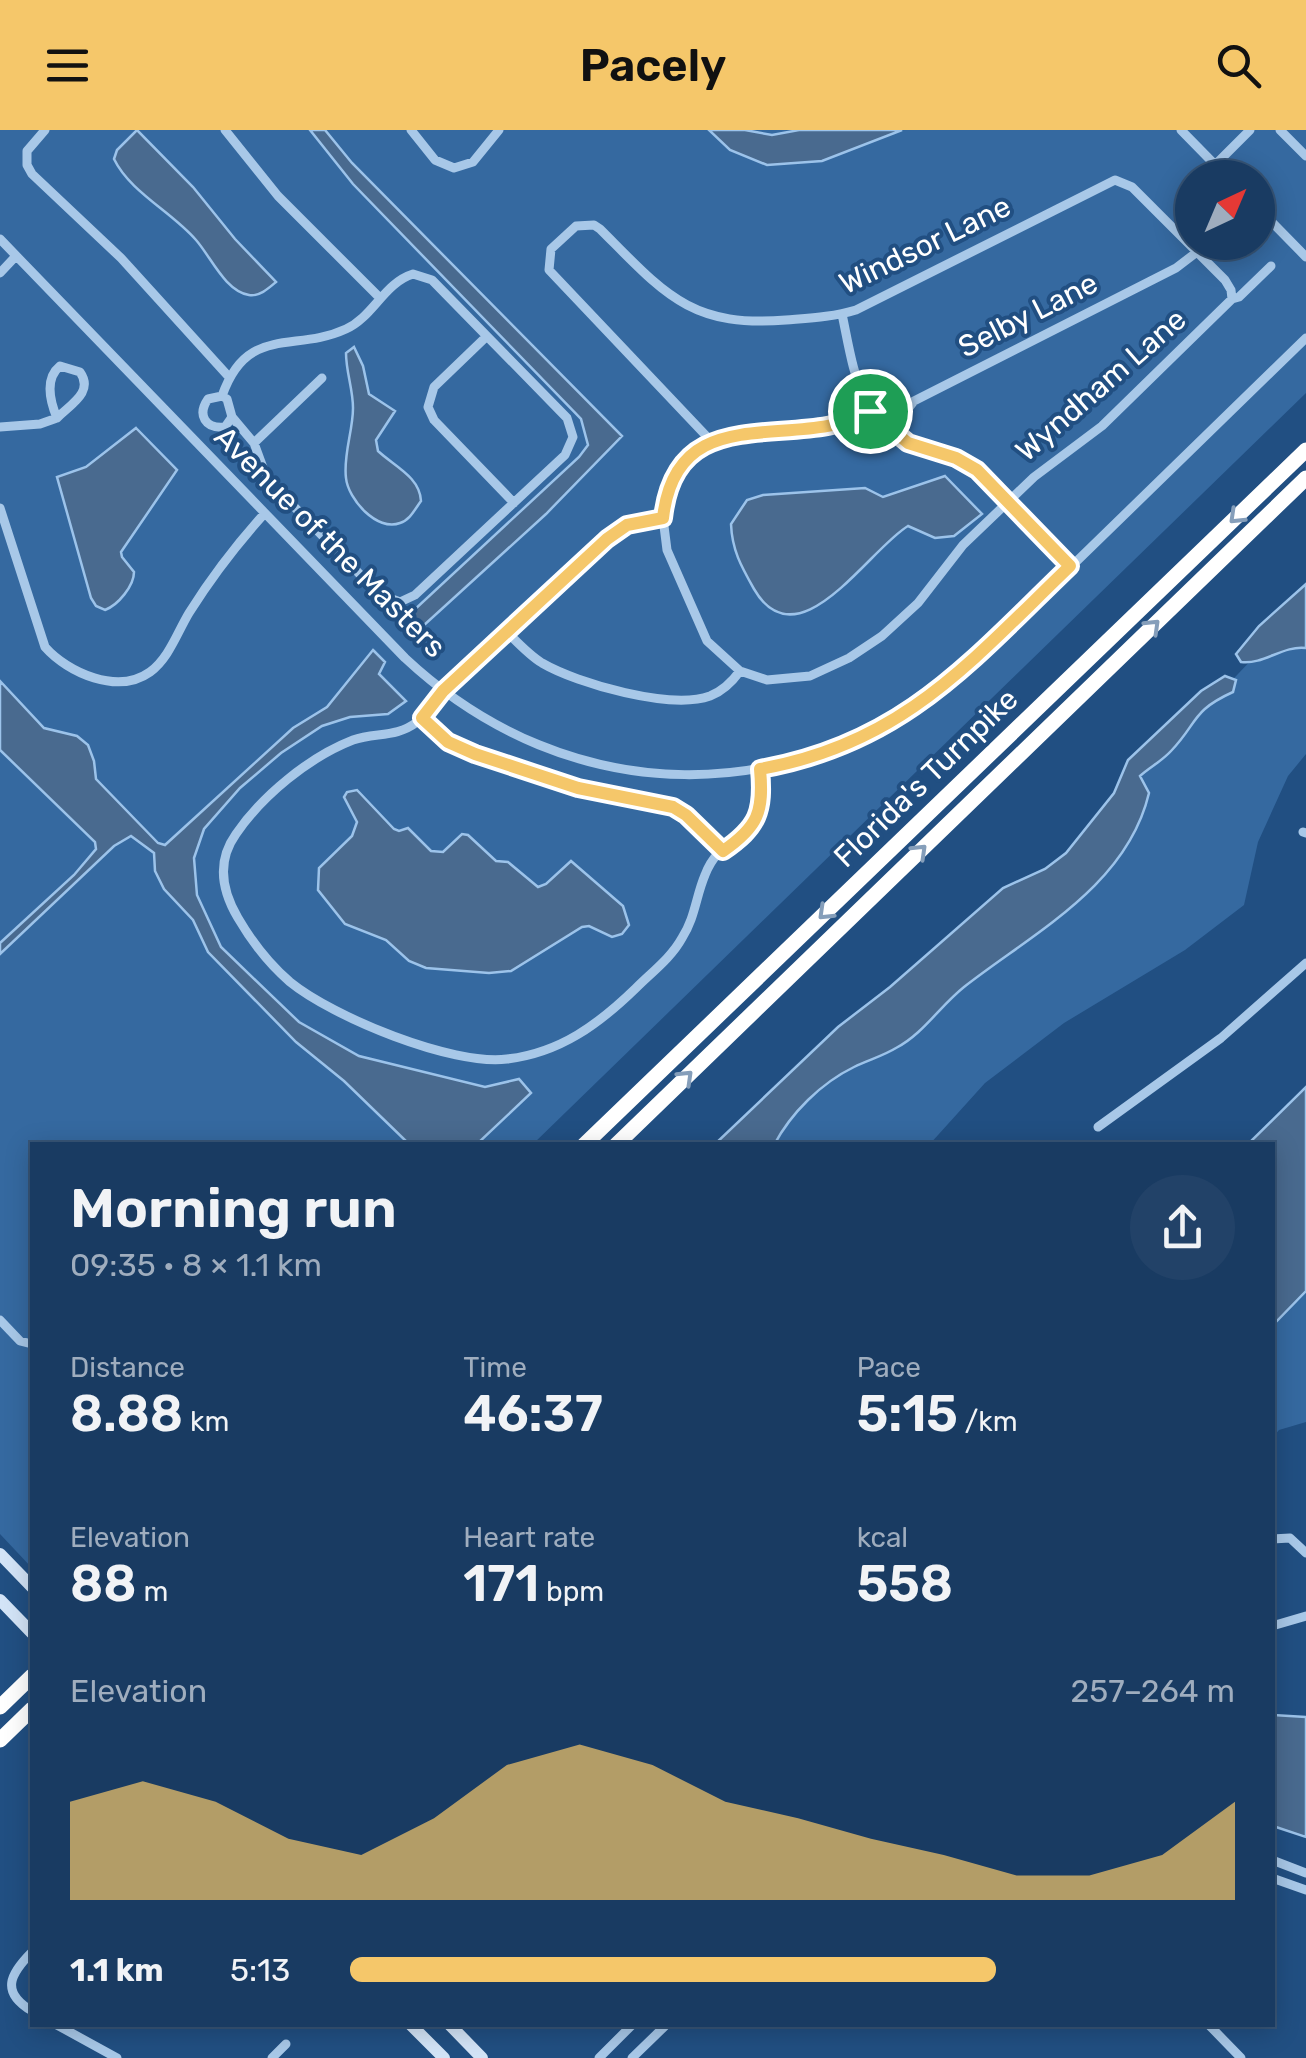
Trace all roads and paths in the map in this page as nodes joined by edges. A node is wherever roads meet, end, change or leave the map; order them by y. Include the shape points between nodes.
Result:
1 (44, 130) edge
2 (225, 130) edge
3 (411, 130) edge
4 (500, 130) edge
5 (1181, 130) edge
6 (1250, 130) edge
7 (1283, 131) edge
8 (1306, 156) edge
9 (1211, 160) edge
10 (1219, 160) edge
11 (1275, 225) edge
12 (1175, 230) edge
13 (0, 240) edge
14 (16, 256) junction
15 (1306, 257) edge
16 (1186, 260) edge
17 (1205, 260) edge
18 (1272, 266) dead end
19 (0, 273) edge
20 (380, 298) junction
21 (1232, 299) junction
22 (842, 314) junction
23 (487, 336) junction
24 (1306, 338) edge
25 (229, 377) junction
26 (322, 378) dead end
27 (222, 396) junction
28 (870, 411) junction
29 (232, 416) junction
30 (57, 418) junction
31 (206, 423) junction
32 (0, 426) edge
33 (891, 431) junction
34 (192, 437) junction
35 (254, 442) junction
36 (712, 442) junction
37 (1306, 450) edge
38 (1306, 478) edge
39 (514, 502) junction
40 (1008, 502) junction
41 (0, 508) edge
42 (264, 512) junction
43 (663, 518) junction
44 (5, 542) edge
45 (1070, 566) junction
46 (507, 632) junction
47 (740, 670) junction
48 (443, 691) junction
49 (422, 718) junction
50 (760, 769) junction
51 (723, 851) junction
52 (1306, 963) edge
53 (1098, 1127) dead end
54 (587, 1142) edge
55 (619, 1142) edge
56 (0, 1320) edge
57 (30, 1344) edge
58 (1275, 1535) edge
59 (1306, 1553) edge
60 (0, 1554) edge
61 (30, 1585) edge
62 (0, 1600) edge
63 (1306, 1616) edge
64 (1275, 1625) edge
65 (30, 1631) edge
66 (30, 1678) edge
67 (0, 1707) edge
68 (30, 1711) edge
69 (0, 1740) edge
70 (1275, 1861) edge
71 (1306, 1873) edge
72 (1275, 1879) edge
73 (1306, 1890) edge
74 (30, 1954) edge
75 (30, 2009) edge
76 (62, 2027) edge
77 (414, 2027) edge
78 (452, 2027) edge
79 (630, 2027) edge
80 (661, 2027) edge
81 (1212, 2027) edge
82 (286, 2044) dead end
83 (117, 2058) edge
84 (272, 2058) edge
85 (444, 2058) edge
86 (482, 2058) edge
87 (599, 2058) edge
88 (632, 2058) edge
89 (1241, 2058) edge

1 - 25 street via 27,151 32,174 122,258
2 - 20 street via 259,175
3 - 4 street via 435,160 454,168 473,162
5 - 9 street
6 - 10 street
7 - 8 street
11 - 15 street
12 - 22 street, Windsor Lane via 1132,187 1108,182
13 - 14 street, Avenue of the Masters
14 - 19 street
14 - 34 street, Avenue of the Masters
16 - 33 street, Selby Lane via 914,401
17 - 21 street via 1225,280
18 - 21 street, Wyndham Lane
20 - 23 street via 403,277 427,276
20 - 25 street via 346,329 261,348
21 - 40 street, Wyndham Lane via 1102,426
22 - 28 street
22 - 36 street, Windsor Lane via 759,322 698,312 665,292 594,226 570,230 552,250 549,270
23 - 39 street via 434,387 428,406
23 - 39 street via 573,430 570,450
24 - 45 street, Avenue of the Masters
25 - 27 street
26 - 35 street
27 - 29 street
27 - 31 street via 204,405
28 - 33 street
28 - 36 street via 840,423 738,433
29 - 31 street via 224,427
29 - 35 street
30 - 30 street via 85,392 84,378 66,366 50,376
30 - 32 street
31 - 34 street
33 - 40 street via 971,466
34 - 42 street, Avenue of the Masters
35 - 39 street via 272,484 392,601 415,595
36 - 43 street via 680,470
37 -> 54 highway, Florida's Turnpike
55 -> 38 highway, Florida's Turnpike
40 - 45 street
40 - 47 street via 918,603 858,653 796,680 767,680
41 - 44 street
42 - 44 street via 163,659 126,681 88,676 45,647
42 - 48 street, Avenue of the Masters
43 - 46 street via 620,529
43 - 47 street via 667,550 700,629 716,653
45 - 50 street, Avenue of the Masters via 920,705 835,749
46 - 47 street via 544,664 642,695 707,697
46 - 48 street
48 - 49 street
48 - 50 street, Avenue of the Masters via 522,738 579,760 658,774
49 - 51 street via 448,742 475,754 578,788 673,807
49 - 51 street via 393,735 351,741 307,766 248,819 226,854 225,896 246,932 276,969 322,1004 468,1059 504,1060 556,1046 602,1022 676,949 708,868
50 - 51 street via 756,821
52 - 53 street via 1222,1038
56 - 57 street
58 - 59 street
60 - 61 main road
62 - 65 main road
63 - 64 street
66 - 67 highway
68 - 69 highway
70 - 71 street
72 - 73 street
74 - 75 street via 10,1982 14,1997
76 - 83 street
77 - 85 main road
78 - 86 main road
79 - 87 street
80 - 88 street
81 - 89 street
82 - 84 street

